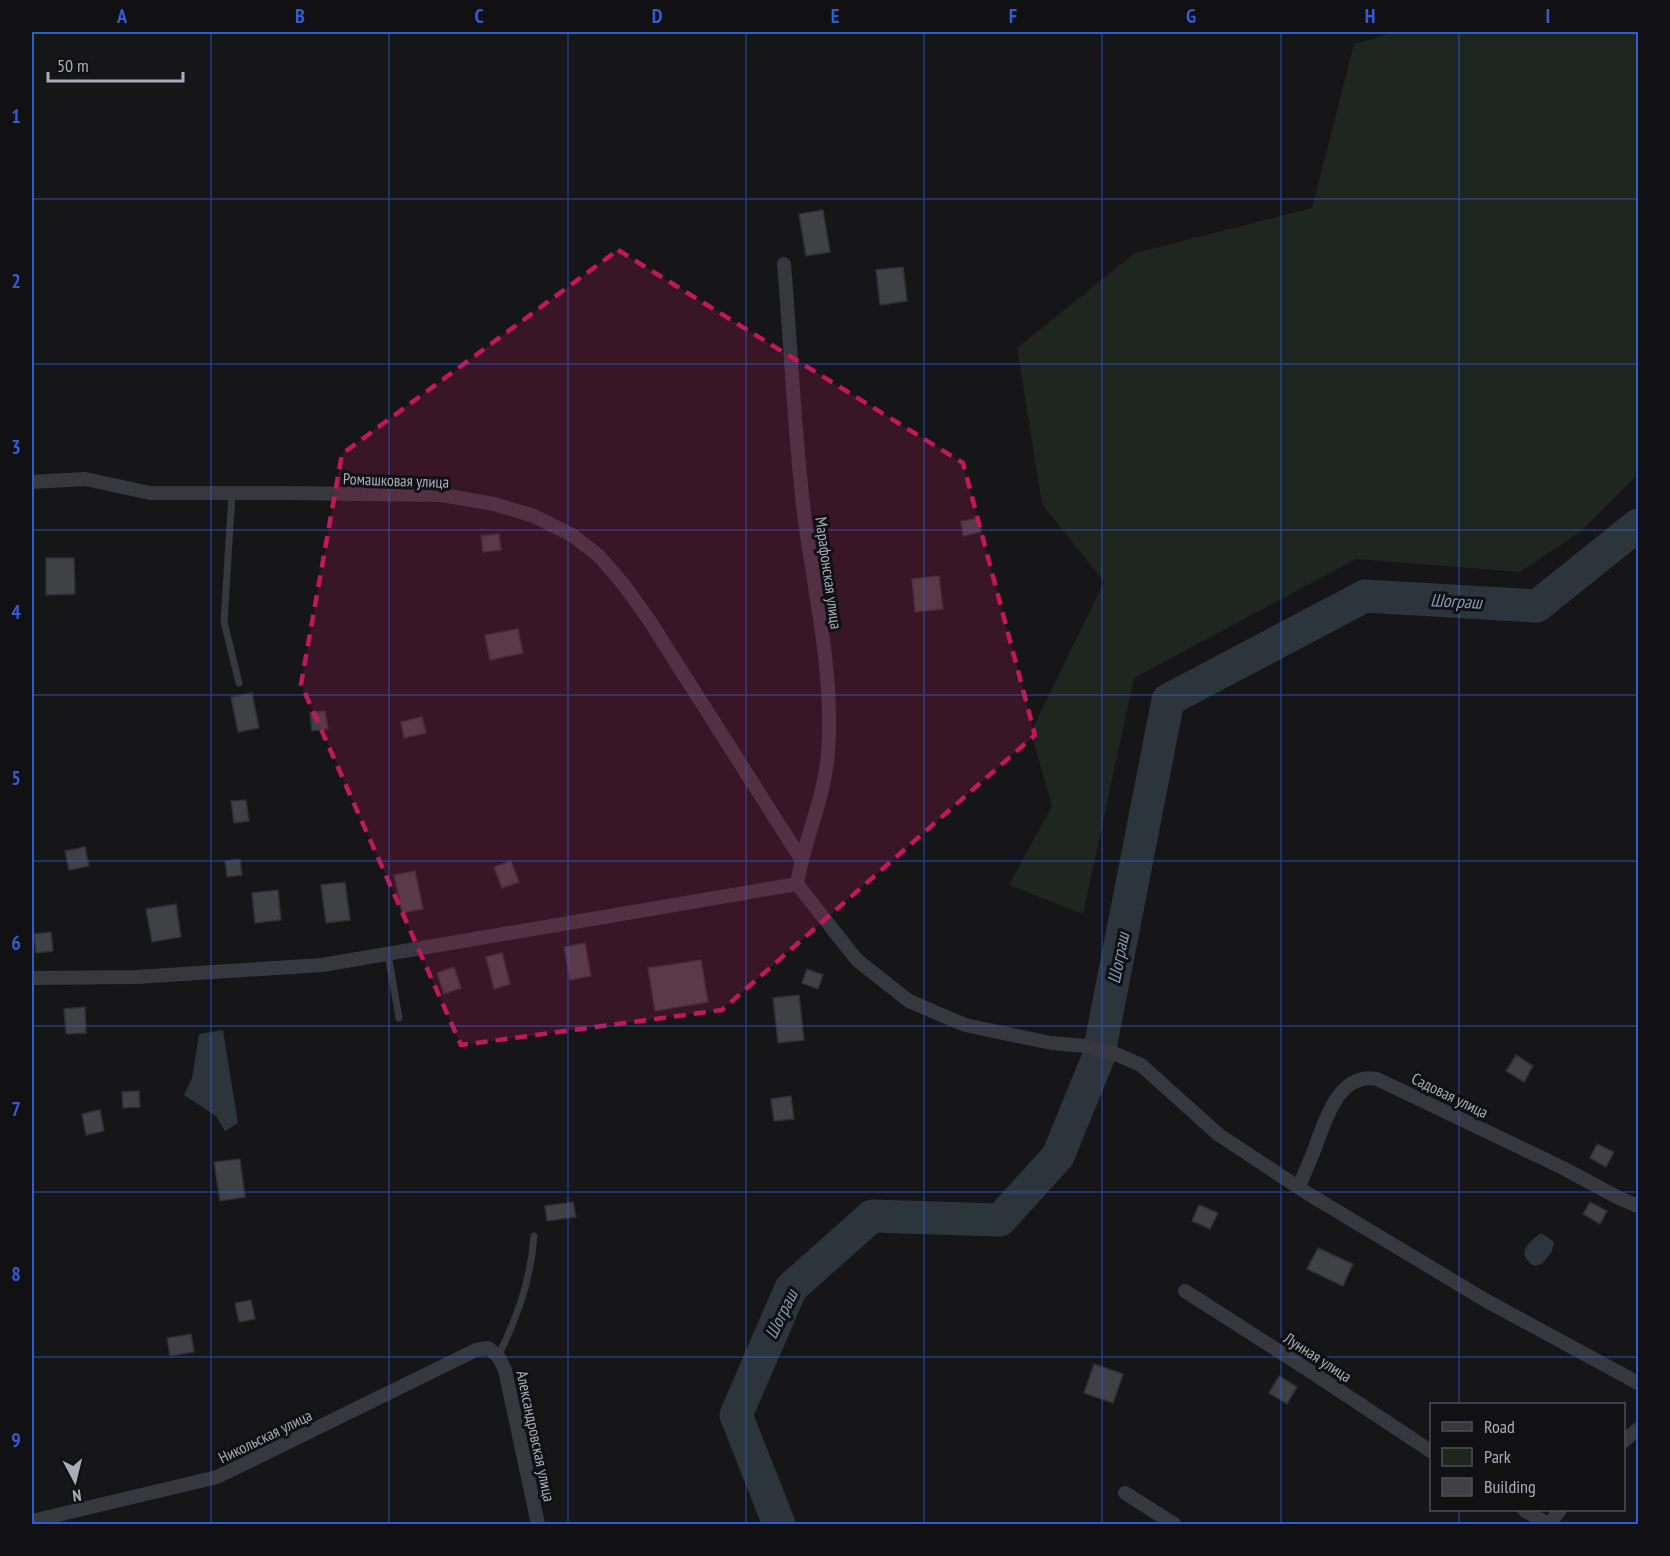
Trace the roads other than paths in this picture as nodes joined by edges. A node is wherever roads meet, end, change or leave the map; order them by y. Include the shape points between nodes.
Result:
1 (784, 264) dead end
2 (32, 482) edge
3 (232, 494) junction
4 (239, 682) dead end
5 (801, 859) junction
6 (798, 884) junction
7 (388, 954) junction
8 (32, 978) edge
9 (399, 1018) dead end
10 (1299, 1187) junction
11 (1638, 1206) edge
12 (534, 1236) dead end
13 (1185, 1291) dead end
14 (498, 1356) junction
15 (1638, 1383) edge
16 (1638, 1429) edge
17 (1625, 1439) edge
18 (1430, 1451) edge
19 (1125, 1493) dead end
20 (1527, 1511) edge
21 (1559, 1511) edge
22 (32, 1521) edge
23 (538, 1524) edge
24 (1174, 1524) edge
25 (1549, 1524) edge

1 - 5 street, Марафонская улица via 797,452 830,695 828,753 821,794
2 - 3 street, Ромашковая улица via 85,479 150,493
3 - 4 lane via 224,622
3 - 5 street, Ромашковая улица via 442,495 534,516 572,535 599,556 649,620
5 - 6 street, Марафонская улица
6 - 7 street
6 - 10 street via 857,960 909,1001 965,1025 1051,1043 1086,1046 1141,1065 1219,1135
7 - 8 street via 322,965 136,977
7 - 9 lane
10 - 11 street, Садовая улица via 1327,1114 1344,1088 1366,1077 1377,1078
10 - 15 street via 1485,1300
12 - 14 lane via 532,1259 514,1324
13 - 18 street, Лунная улица
14 - 22 street, Никольская улица via 488,1348 476,1350 217,1478
14 - 23 street, Александровская улица via 506,1370
16 - 17 street
19 - 24 street
20 - 25 street
21 - 25 street

